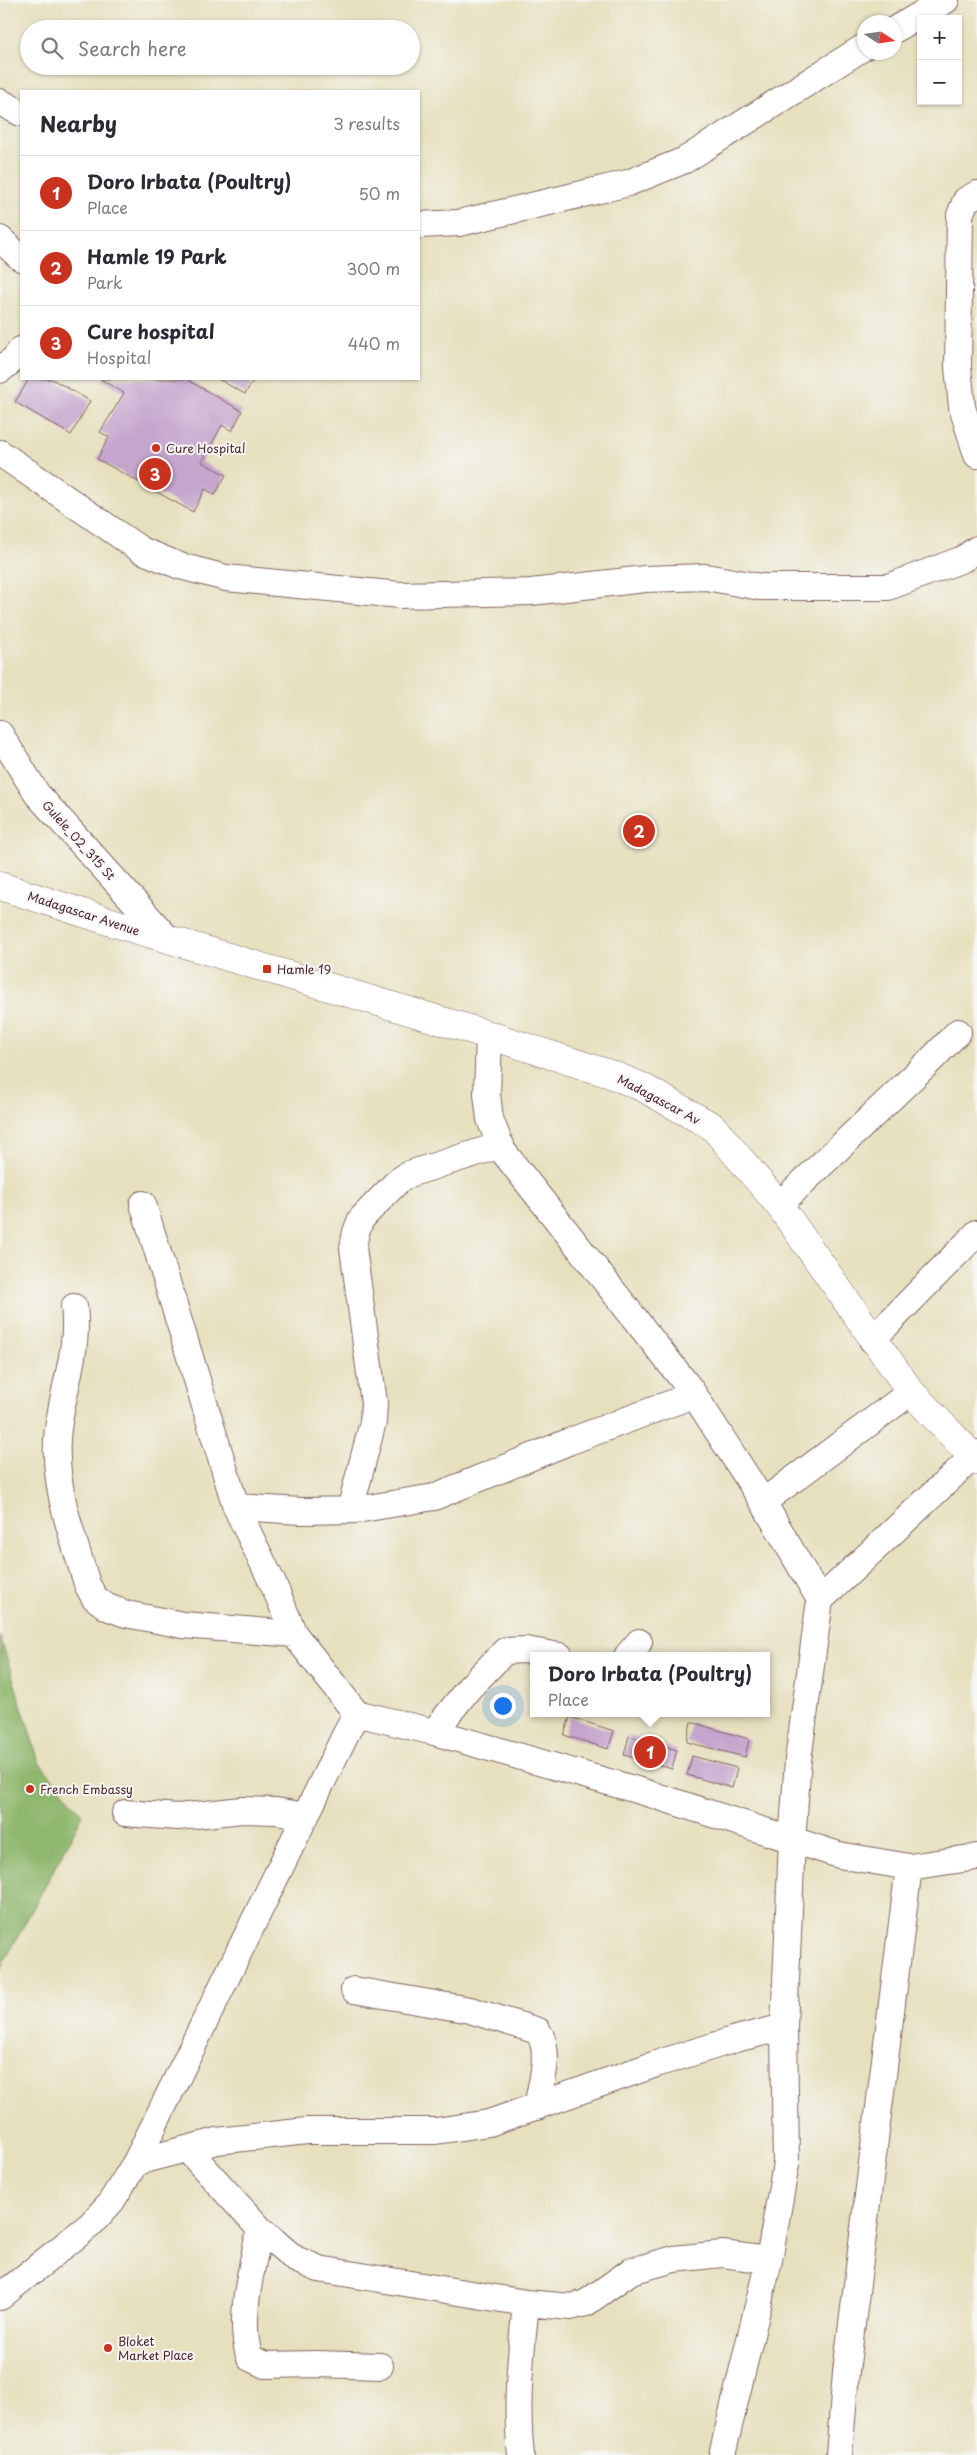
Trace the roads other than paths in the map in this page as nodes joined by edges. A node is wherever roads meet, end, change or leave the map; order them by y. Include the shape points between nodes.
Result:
1 (946, 0) edge
2 (902, 25) edge
3 (857, 51) edge
4 (0, 102) edge
5 (20, 113) edge
6 (977, 194) edge
7 (420, 225) edge
8 (0, 239) edge
9 (20, 257) edge
10 (968, 323) edge
11 (20, 351) edge
12 (0, 370) edge
13 (0, 453) edge
14 (977, 455) edge
15 (977, 549) edge
16 (0, 734) edge
17 (0, 886) edge
18 (168, 939) junction
19 (958, 1032) dead end
20 (489, 1035) junction
21 (500, 1146) junction
22 (143, 1204) dead end
23 (779, 1205) junction
24 (977, 1233) edge
25 (74, 1307) dead end
26 (872, 1340) junction
27 (911, 1392) junction
28 (693, 1395) junction
29 (976, 1457) edge
30 (763, 1502) junction
31 (236, 1507) junction
32 (350, 1510) junction
33 (820, 1600) junction
34 (294, 1634) junction
35 (537, 1652) edge
36 (356, 1713) junction
37 (434, 1732) junction
38 (125, 1813) dead end
39 (306, 1816) junction
40 (792, 1841) junction
41 (977, 1857) edge
42 (909, 1866) junction
43 (354, 1990) dead end
44 (784, 2027) junction
45 (537, 2107) junction
46 (187, 2148) junction
47 (136, 2162) junction
48 (260, 2229) junction
49 (769, 2260) junction
50 (0, 2297) edge
51 (526, 2303) junction
52 (380, 2366) dead end
53 (521, 2455) edge
54 (722, 2455) edge
55 (839, 2455) edge

1 - 2 street
3 - 7 street via 685,160 628,182 570,197 458,223
4 - 5 street
6 - 10 street via 966,200 960,215
8 - 9 street
10 - 14 street via 958,367 962,408
11 - 12 street
13 - 15 street via 141,550 180,566 226,578 400,595 531,592 645,579 706,577 760,587 888,587 963,559
16 - 18 street, Gulele_02_315 St via 37,794
17 - 18 main road, Madagascar Avenue
18 - 20 main road, Madagascar Av
19 - 23 street
20 - 21 street via 487,1094 490,1119
20 - 23 main road, Madagascar Av via 613,1075 642,1087 713,1127
21 - 28 street
21 - 32 street via 409,1174 378,1198 360,1219 354,1248 373,1394 373,1422
22 - 31 street
23 - 26 main road, Madagascar Av
24 - 26 street
25 - 34 street via 70,1375 57,1439 59,1493 94,1597 107,1607 126,1614 183,1625
26 - 27 main road, Madagascar Av
27 - 29 main road, Madagascar Av
27 - 30 street
28 - 30 street
28 - 32 street via 434,1497
29 - 33 street
30 - 33 street
31 - 32 street
31 - 34 street
33 - 40 street via 798,1760
34 - 36 street
35 - 37 street via 505,1651 468,1688
36 - 37 street
36 - 39 street
37 - 40 street via 647,1793
38 - 39 street via 178,1817 242,1810
39 - 47 street
40 - 42 street via 840,1855
40 - 44 street
41 - 42 street
42 - 55 street via 846,2372
43 - 45 street via 470,2010 538,2031 546,2050
44 - 45 street via 656,2064
44 - 49 street via 786,2164
45 - 46 street via 489,2123 436,2130 307,2131 217,2141
46 - 47 street
46 - 48 street
47 - 50 street via 111,2202 90,2225
48 - 51 street via 295,2259 319,2269
48 - 52 street via 250,2278 244,2341 250,2358 265,2365
49 - 51 street via 722,2254 674,2259 631,2271 578,2306
49 - 54 street
51 - 53 street via 519,2377

